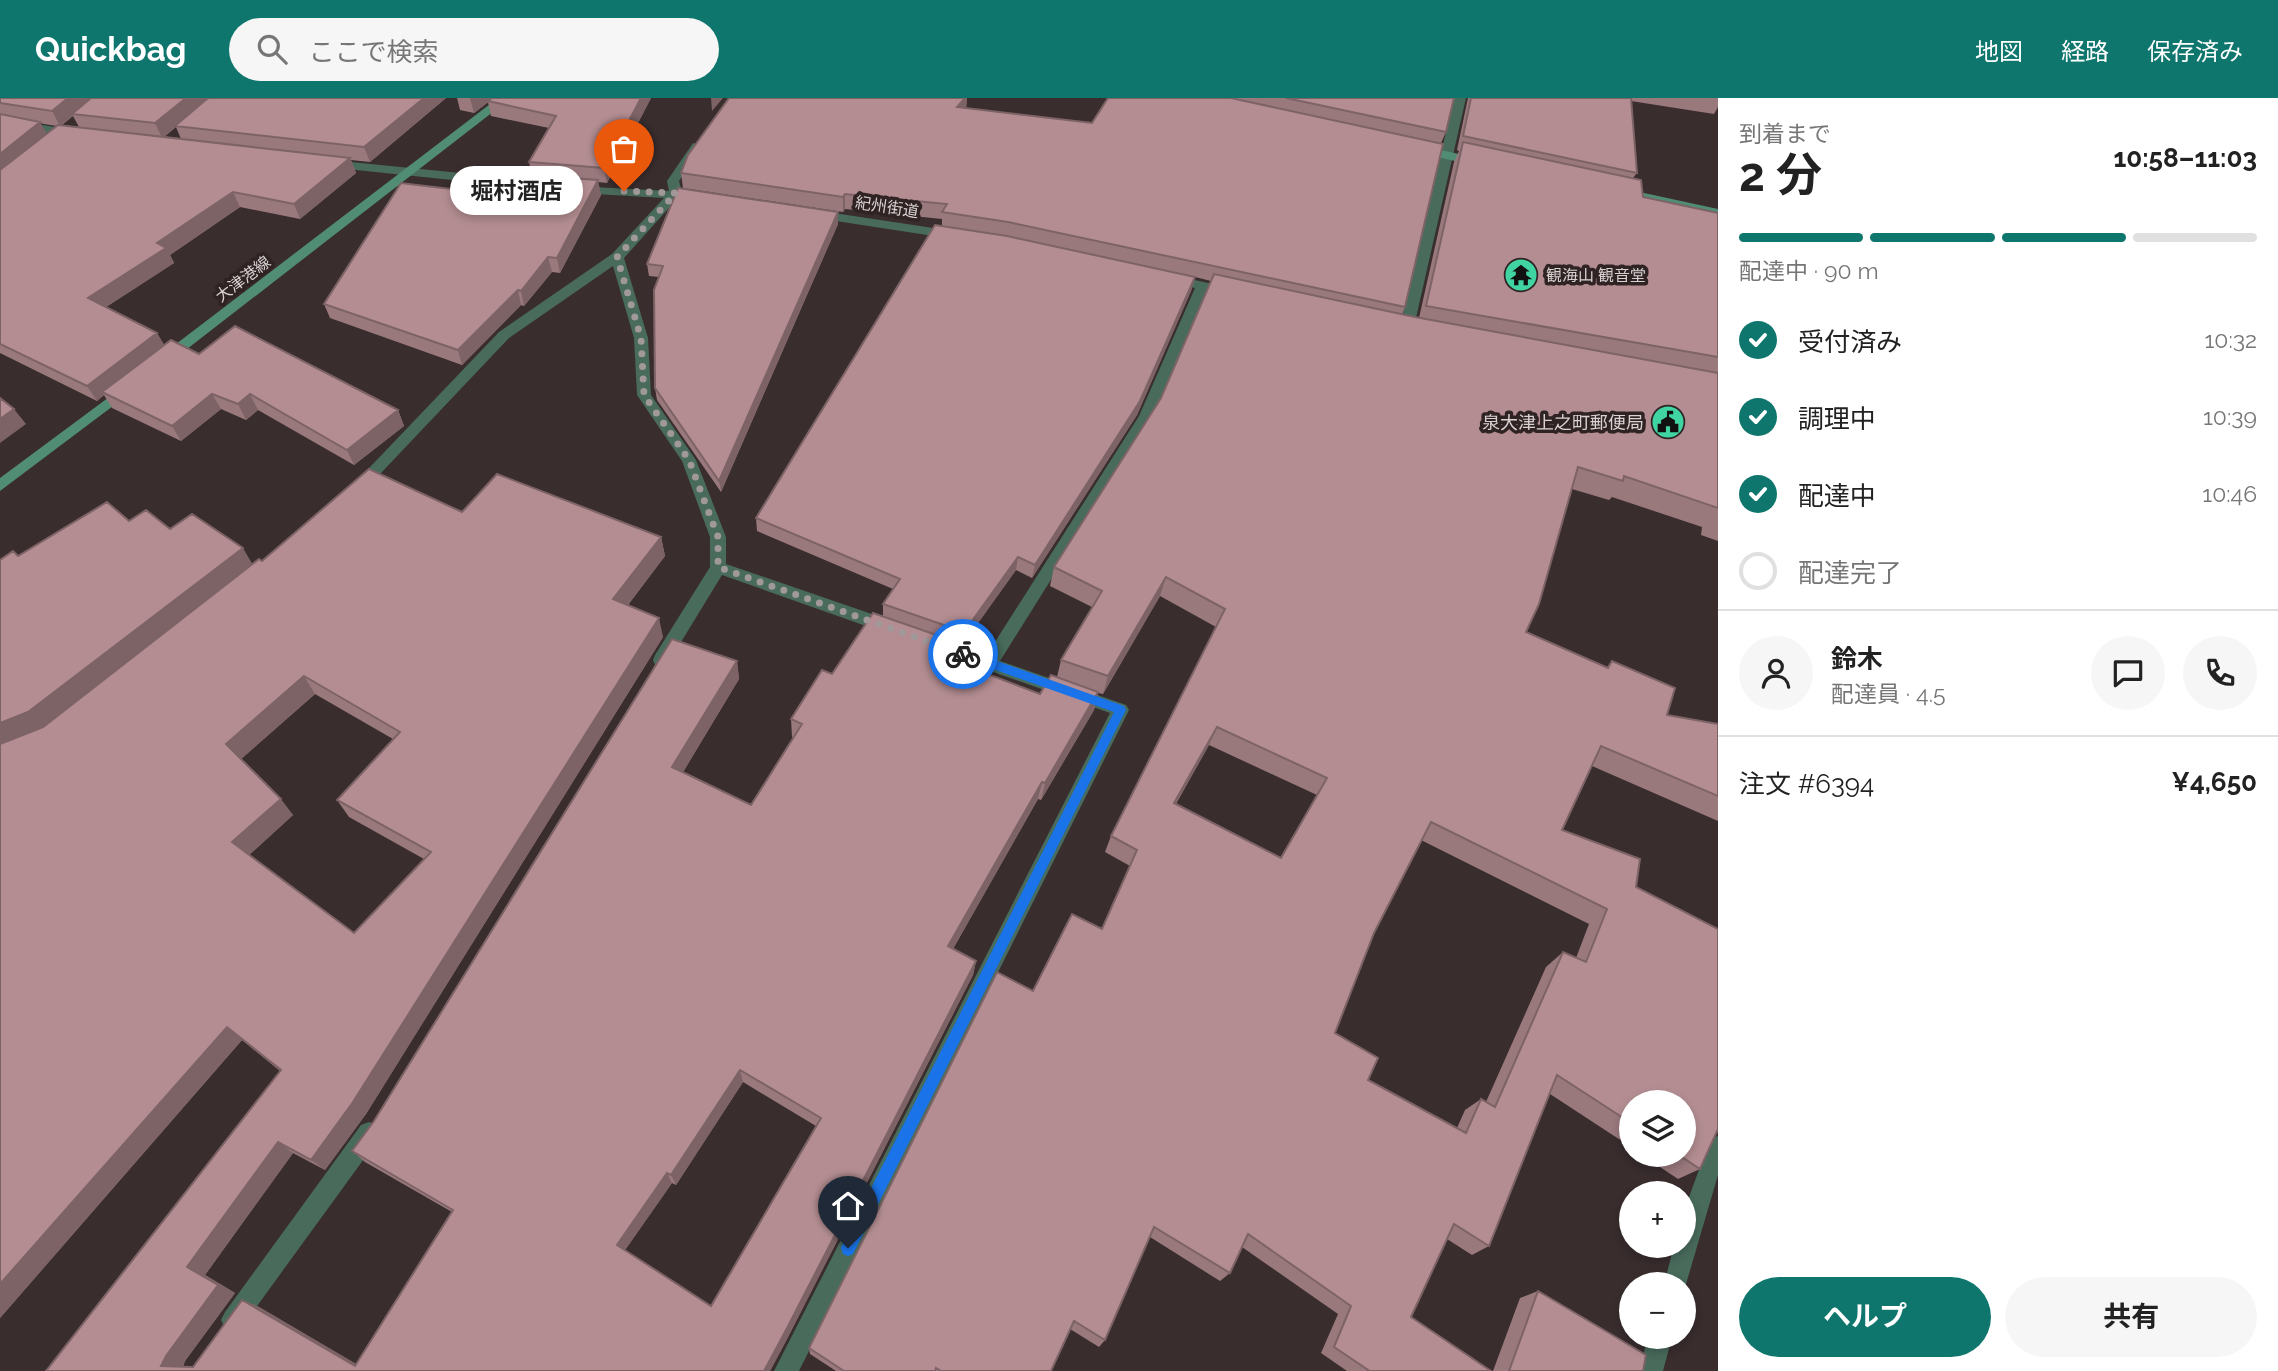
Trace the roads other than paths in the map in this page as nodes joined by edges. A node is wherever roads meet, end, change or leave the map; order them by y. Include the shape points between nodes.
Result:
1 (505, 98) edge
2 (1460, 98) edge
3 (0, 121) edge
4 (73, 124) edge
5 (709, 129) edge
6 (62, 133) junction
7 (88, 136) edge
8 (52, 142) edge
9 (1406, 146) edge
10 (1446, 155) junction
11 (315, 162) edge
12 (1487, 164) edge
13 (410, 173) junction
14 (1609, 190) edge
15 (676, 193) junction
16 (717, 199) edge
17 (799, 212) edge
18 (1718, 213) edge
19 (964, 237) edge
20 (617, 257) junction
21 (1163, 278) edge
22 (1203, 286) junction
23 (1243, 295) edge
24 (1406, 331) edge
25 (0, 486) edge
26 (343, 501) edge
27 (718, 567) junction
28 (990, 663) junction
29 (653, 673) edge
30 (376, 1123) edge
31 (1718, 1147) edge
32 (1678, 1272) edge
33 (220, 1337) edge
34 (1657, 1349) edge
35 (786, 1371) edge
36 (1651, 1371) edge

1 - 13 main road, 大津港線
2 - 10 street
3 - 6 street
4 - 6 street
5 - 15 street via 673,181
6 - 7 street
6 - 8 street
9 - 10 main road
10 - 12 main road
10 - 24 street
11 - 13 street
13 - 15 street
13 - 25 main road, 大津港線
14 - 18 main road
15 - 16 street
15 - 20 street
17 - 19 street, 紀州街道
20 - 26 street via 504,335
20 - 27 street via 641,338 644,395 689,460 718,537
21 - 22 street
22 - 23 street
22 - 28 street via 1146,417
27 - 28 street
27 - 29 street
28 - 35 street via 1120,710
30 - 33 street
31 - 32 street
34 - 36 street

